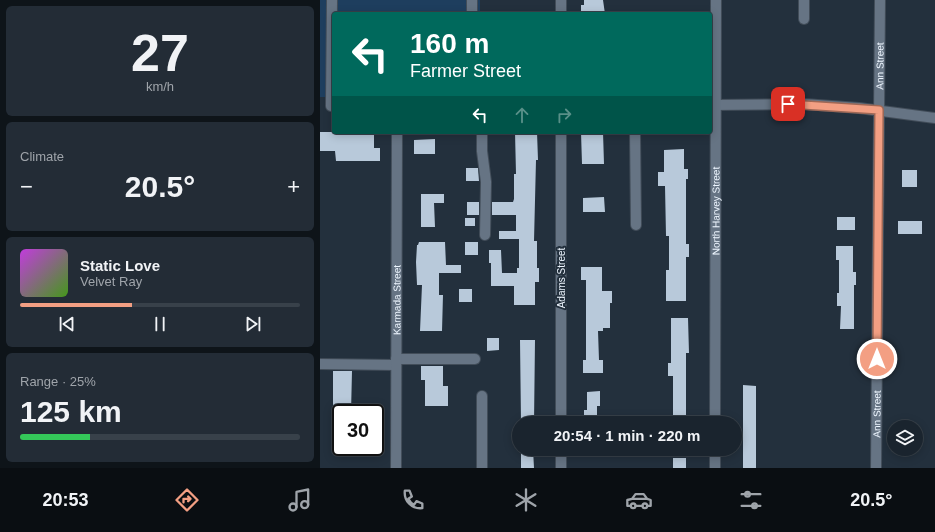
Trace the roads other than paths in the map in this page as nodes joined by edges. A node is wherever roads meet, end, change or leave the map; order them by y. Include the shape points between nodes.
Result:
1 (332, 0) edge
2 (472, 0) edge
3 (561, 0) edge
4 (716, 0) edge
5 (804, 0) edge
6 (880, 0) edge
7 (472, 12) edge
8 (561, 12) edge
9 (804, 18) dead end
10 (713, 105) edge
11 (320, 106) edge
12 (332, 106) edge
13 (879, 110) junction
14 (935, 118) edge
15 (397, 134) edge
16 (482, 134) edge
17 (561, 134) edge
18 (635, 134) edge
19 (636, 225) dead end
20 (485, 235) dead end
21 (475, 359) dead end
22 (396, 362) junction
23 (320, 364) edge
24 (482, 396) dead end
25 (561, 416) edge
26 (716, 416) edge
27 (561, 456) edge
28 (716, 456) edge
29 (396, 468) edge
30 (482, 468) edge
31 (561, 468) edge
32 (716, 468) edge
33 (876, 468) edge

1 - 12 street
2 - 7 street
3 - 8 street
4 - 10 street, North Harvey Street
5 - 9 street
6 - 13 street, Ann Street
10 - 13 street via 794,104
10 - 26 street, North Harvey Street
11 - 12 street
13 - 14 street
13 - 33 street, Ann Street
15 - 22 street, Karmada Street
16 - 20 street via 486,182
17 - 25 street, Adams Street
18 - 19 street
21 - 22 street
22 - 23 street
22 - 29 street, Karmada Street
24 - 30 street
27 - 31 street
28 - 32 street

